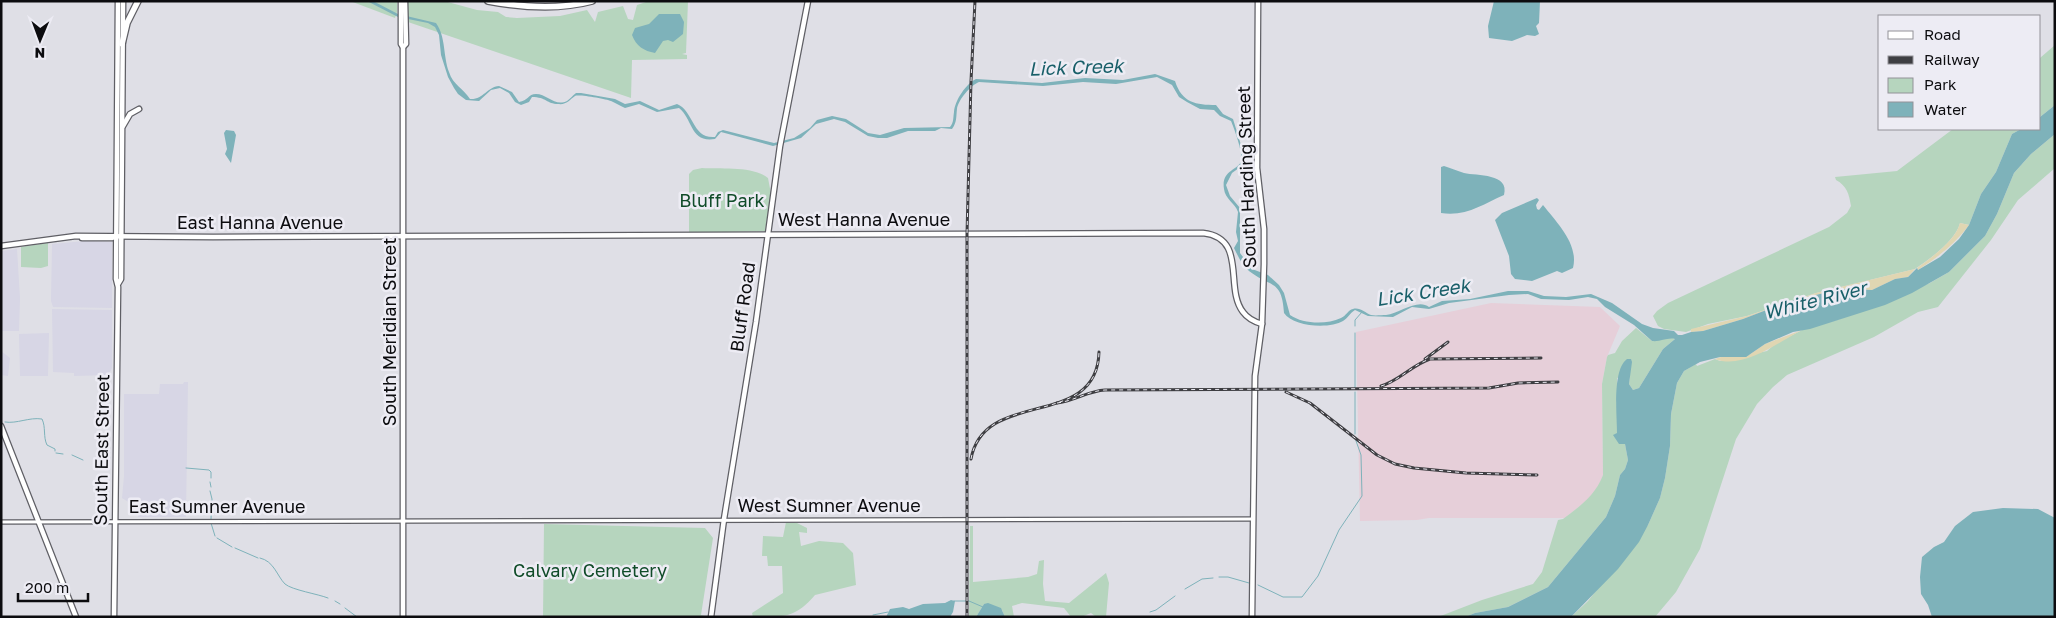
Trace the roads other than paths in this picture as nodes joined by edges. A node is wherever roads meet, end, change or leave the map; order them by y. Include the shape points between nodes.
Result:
1 (118, 1) edge
2 (123, 1) edge
3 (138, 1) edge
4 (401, 1) edge
5 (405, 1) edge
6 (488, 1) edge
7 (592, 1) edge
8 (808, 1) edge
9 (1258, 1) edge
10 (403, 8) junction
11 (122, 44) junction
12 (139, 109) dead end
13 (122, 127) junction
14 (116, 182) junction
15 (122, 187) junction
16 (116, 191) junction
17 (122, 194) junction
18 (768, 234) junction
19 (118, 236) junction
20 (404, 236) junction
21 (1, 246) edge
22 (1262, 324) junction
23 (1, 426) edge
24 (724, 519) junction
25 (1254, 519) junction
26 (403, 520) junction
27 (114, 521) junction
28 (1, 522) edge
29 (38, 522) junction
30 (76, 617) edge
31 (114, 617) edge
32 (403, 617) edge
33 (710, 617) edge
34 (1252, 617) edge

1 - 14 main road, South East Street
2 - 11 main road, South East Street
3 - 11 highway via 127,23
4 - 10 main road, South Meridian Street
5 - 10 main road, South Meridian Street
6 - 7 highway via 543,7
8 - 18 main road, Bluff Road via 780,146
9 - 22 main road, South Harding Street via 1257,163 1264,226
10 - 20 main road, South Meridian Street
11 - 13 main road, South East Street
12 - 13 main road via 128,116
13 - 15 main road, South East Street
14 - 15 main road
14 - 16 main road, South East Street
15 - 17 main road, South East Street
16 - 17 main road
16 - 19 main road, South East Street
17 - 19 main road, South East Street
18 - 20 main road, West Hanna Avenue
18 - 22 main road, West Hanna Avenue via 1208,234 1222,240 1230,252 1241,309 1246,317
18 - 24 main road, Bluff Road
19 - 20 main road, East Hanna Avenue
19 - 21 main road, East Hanna Avenue via 89,235
19 - 27 main road, South East Street via 121,279 118,284
20 - 26 main road, South Meridian Street
22 - 25 main road, South Harding Street via 1255,376
23 - 29 main road
24 - 25 street, West Sumner Avenue
24 - 26 street, West Sumner Avenue
24 - 33 main road, Bluff Road
25 - 34 main road
26 - 27 street, East Sumner Avenue
26 - 32 main road, South Meridian Street
27 - 29 street, East Sumner Avenue
27 - 31 main road, South East Street
28 - 29 street, East Sumner Avenue
29 - 30 main road

